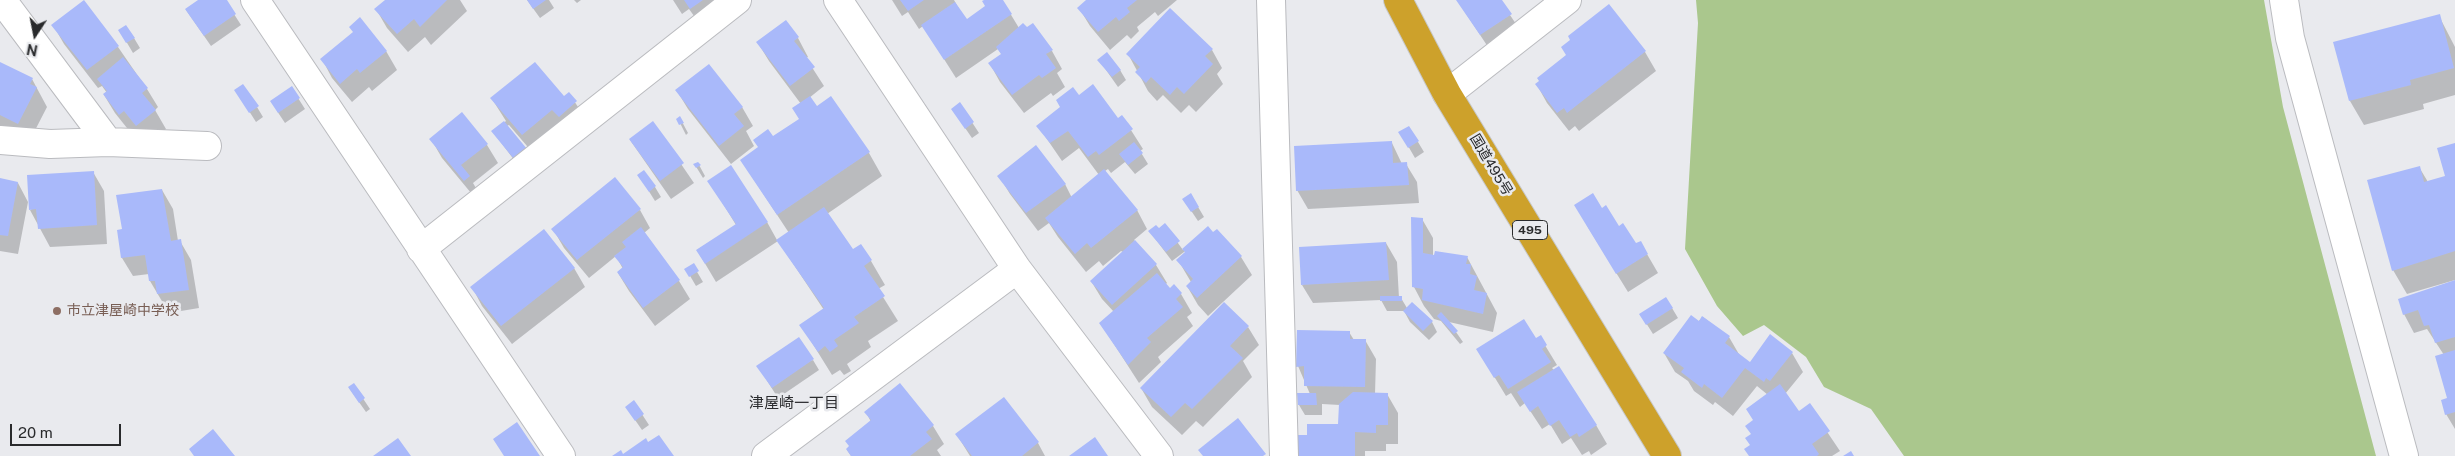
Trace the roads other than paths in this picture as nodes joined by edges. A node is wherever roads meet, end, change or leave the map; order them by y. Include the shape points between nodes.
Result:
1 (2, 0) edge
2 (255, 0) edge
3 (737, 0) edge
4 (838, 0) edge
5 (1272, 0) edge
6 (1398, 0) edge
7 (1566, 0) edge
8 (2284, 0) edge
9 (1447, 94) junction
10 (0, 140) edge
11 (108, 142) junction
12 (207, 146) dead end
13 (422, 249) junction
14 (1017, 269) junction
15 (561, 456) edge
16 (766, 456) edge
17 (1159, 456) edge
18 (1284, 456) edge
19 (1668, 456) edge
20 (2404, 456) edge

1 - 11 street
2 - 13 street
3 - 13 street
4 - 14 street
5 - 18 street
6 - 9 highway, 国道495号 / 495
7 - 9 street
8 - 20 street via 2290,38
9 - 19 highway, 国道495号 / 495
10 - 11 street via 50,144
11 - 12 street
13 - 15 street
14 - 16 street
14 - 17 street

